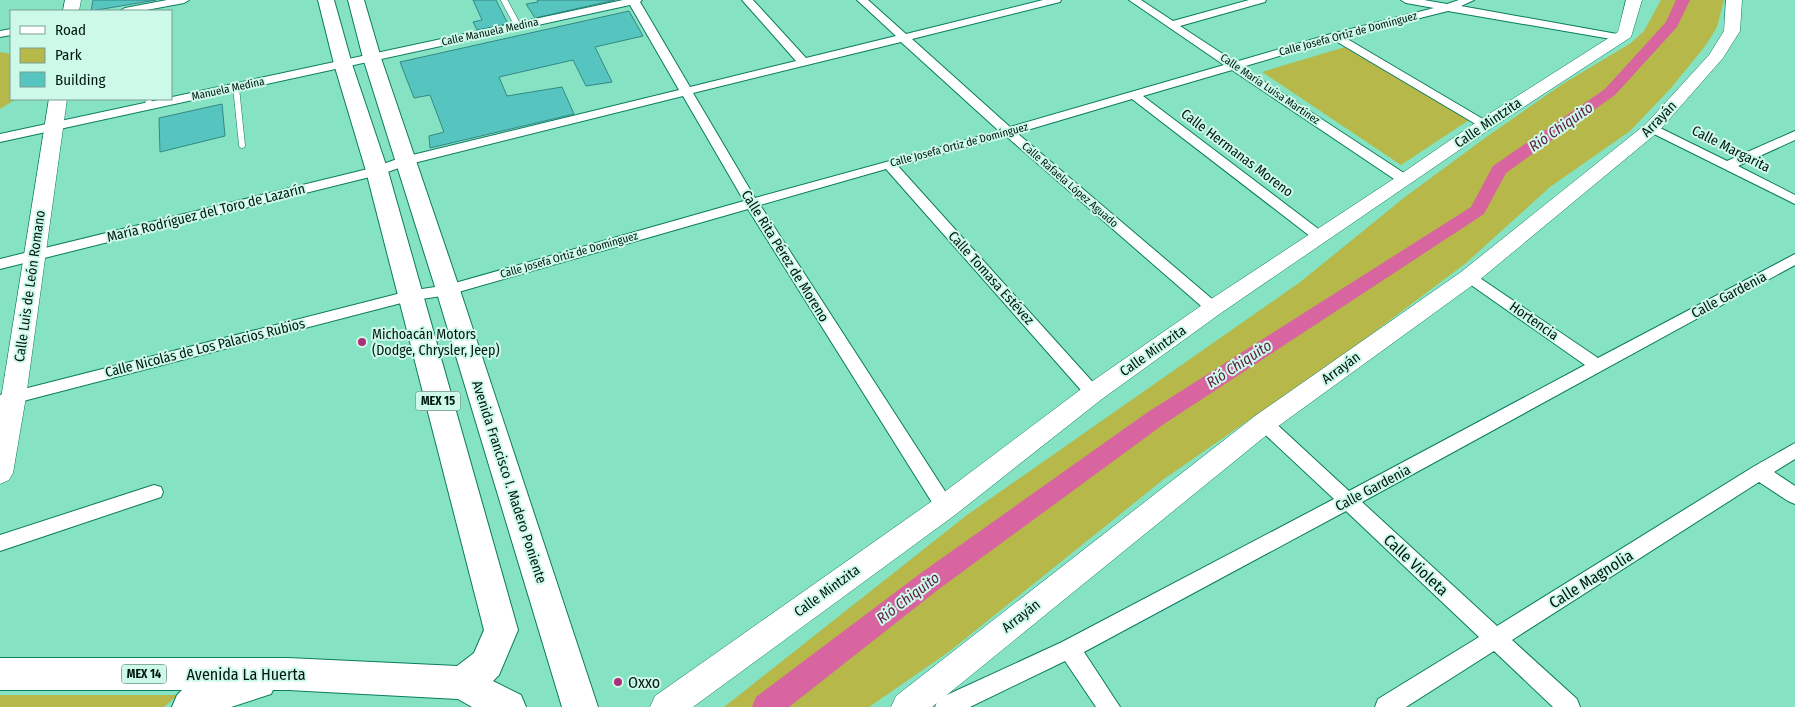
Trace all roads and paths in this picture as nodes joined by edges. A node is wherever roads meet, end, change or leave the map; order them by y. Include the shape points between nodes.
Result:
1 (184, 0) edge
2 (326, 0) edge
3 (356, 0) edge
4 (504, 0) edge
5 (634, 0) edge
6 (747, 0) edge
7 (862, 0) edge
8 (1056, 0) edge
9 (1134, 0) edge
10 (1261, 0) edge
11 (1406, 0) edge
12 (1634, 0) edge
13 (1734, 0) edge
14 (1455, 3) edge
15 (130, 10) edge
16 (1172, 25) junction
17 (518, 26) junction
18 (1335, 36) junction
19 (1617, 37) junction
20 (902, 38) junction
21 (372, 58) junction
22 (803, 62) junction
23 (343, 64) junction
24 (1236, 66) junction
25 (236, 87) junction
26 (685, 92) junction
27 (1134, 95) junction
28 (172, 99) edge
29 (58, 100) edge
30 (164, 100) edge
31 (148, 103) edge
32 (1484, 125) junction
33 (53, 127) junction
34 (1652, 128) junction
35 (1008, 132) junction
36 (1795, 135) edge
37 (0, 138) edge
38 (242, 145) dead end
39 (405, 161) junction
40 (889, 164) junction
41 (1727, 166) junction
42 (376, 171) junction
43 (1405, 180) junction
44 (1795, 200) edge
45 (751, 202) junction
46 (1320, 237) junction
47 (35, 255) junction
48 (1795, 260) edge
49 (0, 264) edge
50 (1469, 277) junction
51 (448, 290) junction
52 (409, 296) junction
53 (1213, 308) junction
54 (1598, 366) junction
55 (1093, 393) junction
56 (7, 399) edge
57 (1264, 424) junction
58 (1795, 450) edge
59 (1759, 472) junction
60 (0, 474) edge
61 (154, 492) dead end
62 (1795, 496) edge
63 (1347, 501) junction
64 (945, 507) junction
65 (0, 543) edge
66 (1496, 639) junction
67 (1069, 649) junction
68 (0, 674) edge
69 (288, 674) junction
70 (462, 682) junction
71 (190, 707) edge
72 (508, 707) edge
73 (580, 707) edge
74 (666, 707) edge
75 (907, 707) edge
76 (946, 707) edge
77 (1109, 707) edge
78 (1386, 707) edge
79 (1569, 707) edge

1 - 15 street
2 - 23 main road, MEX 15
3 - 21 main road, Avenida Francisco I. Madero Poniente / MEX 15
4 - 17 lane
5 - 17 street, Calle Manuela Medina
5 - 26 street, Calle Rita Pérez de Moreno
6 - 22 street
7 - 20 street, Calle Rafaela López Aguado
8 - 20 street, María Rodríguez del Toro de Lazarín
9 - 16 street, Calle María Luisa Martínez
10 - 16 street
11 - 14 street
12 - 19 street, Calle Mintzita via 1625,34
13 - 34 street, Arrayán via 1732,31 1715,58
14 - 18 street, Calle Josefa Ortiz de Domínguez
14 - 19 street
16 - 24 street, Calle María Luisa Martínez
17 - 21 street, Calle Manuela Medina
18 - 24 street, Calle Josefa Ortiz de Domínguez
18 - 32 street
19 - 32 street, Calle Mintzita
20 - 22 street, María Rodríguez del Toro de Lazarín
20 - 35 street, Calle Rafaela López Aguado
21 - 23 street, Calle Manuela Medina
21 - 39 main road, Avenida Francisco I. Madero Poniente / MEX 15
22 - 26 street, María Rodríguez del Toro de Lazarín
23 - 25 street, Manuela Medina
23 - 42 main road, MEX 15
24 - 27 street, Calle Josefa Ortiz de Domínguez
24 - 43 street, Calle María Luisa Martínez
25 - 28 street, Manuela Medina
25 - 38 lane
26 - 39 street, María Rodríguez del Toro de Lazarín
26 - 45 street, Calle Rita Pérez de Moreno
27 - 35 street, Calle Josefa Ortiz de Domínguez
27 - 46 street, Calle Hermanas Moreno
29 - 33 street, Calle Luis de León Romano
30 - 31 street, Manuela Medina
31 - 33 street, Manuela Medina
32 - 43 street, Calle Mintzita
33 - 37 street
33 - 47 street, Calle Luis de León Romano
34 - 41 street, Calle Margarita
34 - 50 street, Arrayán
35 - 40 street, Calle Josefa Ortiz de Domínguez
35 - 53 street, Calle Rafaela López Aguado
36 - 41 street
39 - 42 street, María Rodríguez del Toro de Lazarín
39 - 51 main road, Avenida Francisco I. Madero Poniente / MEX 15
40 - 45 street, Calle Josefa Ortiz de Domínguez
40 - 55 street, Calle Tomasa Estévez
41 - 44 street, Calle Margarita
42 - 47 street, María Rodríguez del Toro de Lazarín
42 - 52 main road, MEX 15
43 - 46 street, Calle Mintzita
45 - 51 street, Calle Josefa Ortiz de Domínguez
45 - 64 street, Calle Rita Pérez de Moreno
46 - 53 street, Calle Mintzita
47 - 49 street
47 - 56 street, Calle Luis de León Romano
48 - 54 street, Calle Gardenia
50 - 54 street, Hortencia
50 - 57 street, Arrayán
51 - 52 street, Calle Josefa Ortiz de Domínguez
51 - 73 main road, Avenida Francisco I. Madero Poniente / MEX 15
52 - 56 street, Calle Nicolás de Los Palacios Rubios
52 - 70 main road, MEX 15 via 501,630 487,664
53 - 55 street, Calle Mintzita
54 - 63 street, Calle Gardenia
55 - 64 street, Calle Mintzita
56 - 60 street, Calle Luis de León Romano
57 - 63 street, Calle Violeta
57 - 75 street, Arrayán
58 - 59 street, Calle Magnolia
59 - 62 street
59 - 66 street, Calle Magnolia
61 - 65 street
63 - 66 street, Calle Violeta
63 - 67 street, Calle Gardenia
64 - 74 street, Calle Mintzita
66 - 78 street, Calle Magnolia
66 - 79 street, Calle Violeta
67 - 76 street, Calle Gardenia
67 - 77 street
68 - 69 main road, Avenida La Huerta / MEX 14
69 - 70 main road, Avenida La Huerta / MEX 14
69 - 71 main road via 198,700
70 - 72 main road

